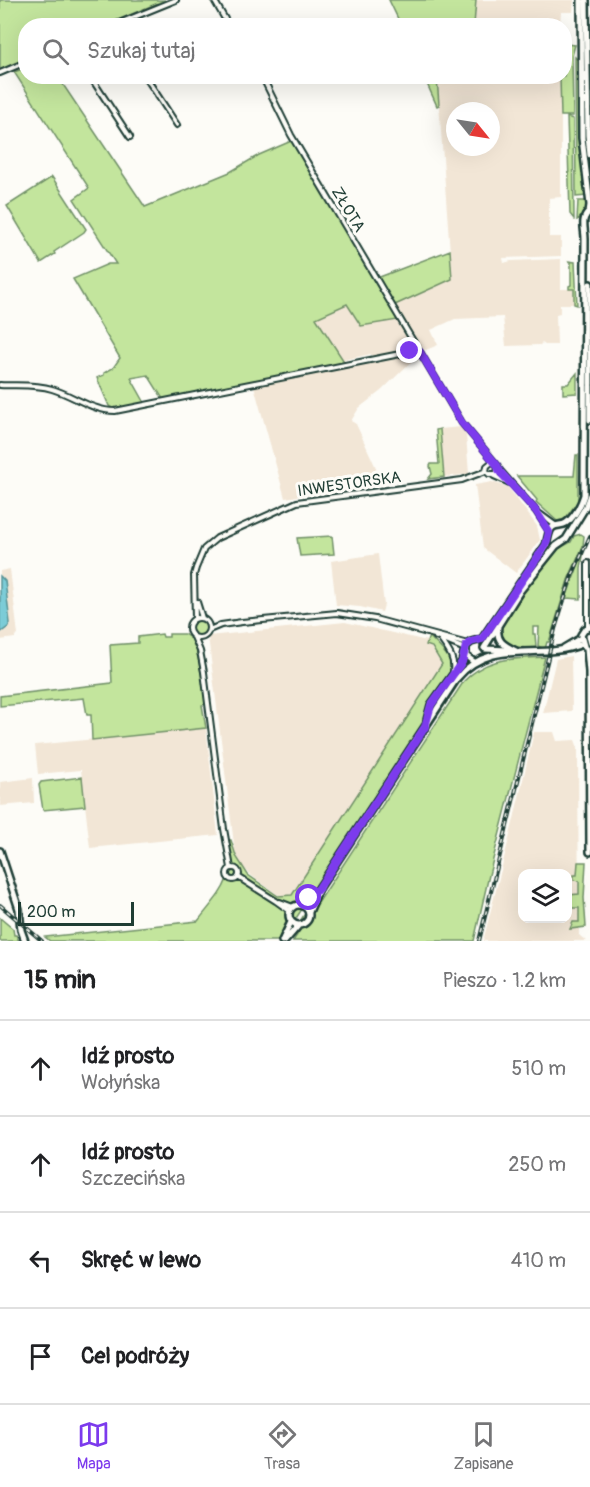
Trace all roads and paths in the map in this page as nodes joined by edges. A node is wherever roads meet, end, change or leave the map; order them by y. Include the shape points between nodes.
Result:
1 (176, 0) edge
2 (214, 0) edge
3 (581, 0) edge
4 (586, 0) edge
5 (132, 18) edge
6 (224, 18) edge
7 (588, 25) edge
8 (18, 65) edge
9 (0, 73) edge
10 (95, 84) edge
11 (150, 84) edge
12 (266, 84) edge
13 (177, 125) dead end
14 (130, 137) dead end
15 (590, 155) edge
16 (589, 211) edge
17 (585, 228) junction
18 (590, 233) edge
19 (590, 284) edge
20 (420, 352) junction
21 (0, 385) edge
22 (590, 385) edge
23 (590, 420) edge
24 (484, 450) junction
25 (495, 463) junction
26 (486, 469) junction
27 (499, 469) junction
28 (493, 475) junction
29 (512, 484) junction
30 (590, 495) edge
31 (536, 511) junction
32 (558, 525) junction
33 (549, 534) junction
34 (567, 535) junction
35 (560, 543) junction
36 (590, 576) edge
37 (196, 599) junction
38 (195, 619) junction
39 (203, 619) junction
40 (499, 622) junction
41 (208, 624) junction
42 (221, 625) junction
43 (589, 627) edge
44 (208, 630) junction
45 (430, 634) junction
46 (194, 637) junction
47 (201, 638) junction
48 (441, 640) junction
49 (477, 641) junction
50 (585, 645) edge
51 (466, 648) junction
52 (485, 649) junction
53 (200, 651) junction
54 (519, 651) junction
55 (483, 657) junction
56 (474, 662) junction
57 (590, 671) edge
58 (453, 673) junction
59 (425, 727) junction
60 (0, 850) edge
61 (590, 852) edge
62 (231, 868) junction
63 (238, 878) junction
64 (319, 888) junction
65 (303, 905) junction
66 (291, 909) junction
67 (309, 912) junction
68 (291, 921) junction
69 (297, 926) junction
70 (26, 941) edge
71 (284, 941) edge

1 - 5 street
2 - 6 street
3 - 16 main road via 582,138
4 - 7 main road
7 - 15 main road
8 - 9 street
10 - 14 street
11 - 13 street
12 - 20 street, ZŁOTA via 291,135
16 - 17 main road
17 - 18 main road
17 - 32 main road via 585,491 570,520
19 - 22 main road
20 - 21 street via 114,411 99,409 52,389
20 - 24 street, ZŁOTA via 462,423
22 - 23 main road
24 - 25 street, ZŁOTA
24 - 26 street
25 - 26 street
25 - 27 street
26 - 28 street
26 - 37 street, INWESTORSKA via 462,480 308,499 288,505 217,538 204,549 196,568
27 - 28 street
27 - 29 street
28 - 29 street
29 - 31 street
30 - 34 main road
31 - 32 street
31 - 33 street
32 - 33 main road
32 - 34 main road via 566,529
33 - 35 main road via 552,541
33 - 49 main road via 546,545
34 - 35 main road
35 - 40 main road
36 - 43 street via 588,562
37 - 38 street, INWESTORSKA
37 - 39 street, INWESTORSKA
38 - 39 street
38 - 46 street via 189,628
39 - 41 street
40 - 52 main road
40 - 54 main road via 501,642
41 - 42 street
41 - 44 street
42 - 44 street
42 - 45 street via 337,613
43 - 50 main road via 582,632
44 - 47 street
45 - 48 street
45 - 51 street
46 - 47 street
46 - 53 street
47 - 53 street
48 - 51 street
48 - 58 street via 454,661
49 - 51 main road
49 - 52 main road
50 - 54 main road
50 - 57 main road
51 - 56 main road via 466,657
51 - 58 main road
52 - 54 main road
52 - 55 main road
53 - 62 street
54 - 55 main road
55 - 56 main road
56 - 59 main road via 457,678
57 - 61 main road
58 - 59 main road via 431,705
59 - 64 main road
60 - 70 main road
62 - 63 street via 238,870
62 - 63 street via 226,874 228,879
63 - 66 street
64 - 65 main road
64 - 67 main road
65 - 66 main road
65 - 67 main road
66 - 68 main road
67 - 69 main road via 307,923
68 - 69 main road
68 - 71 main road
69 - 71 main road

